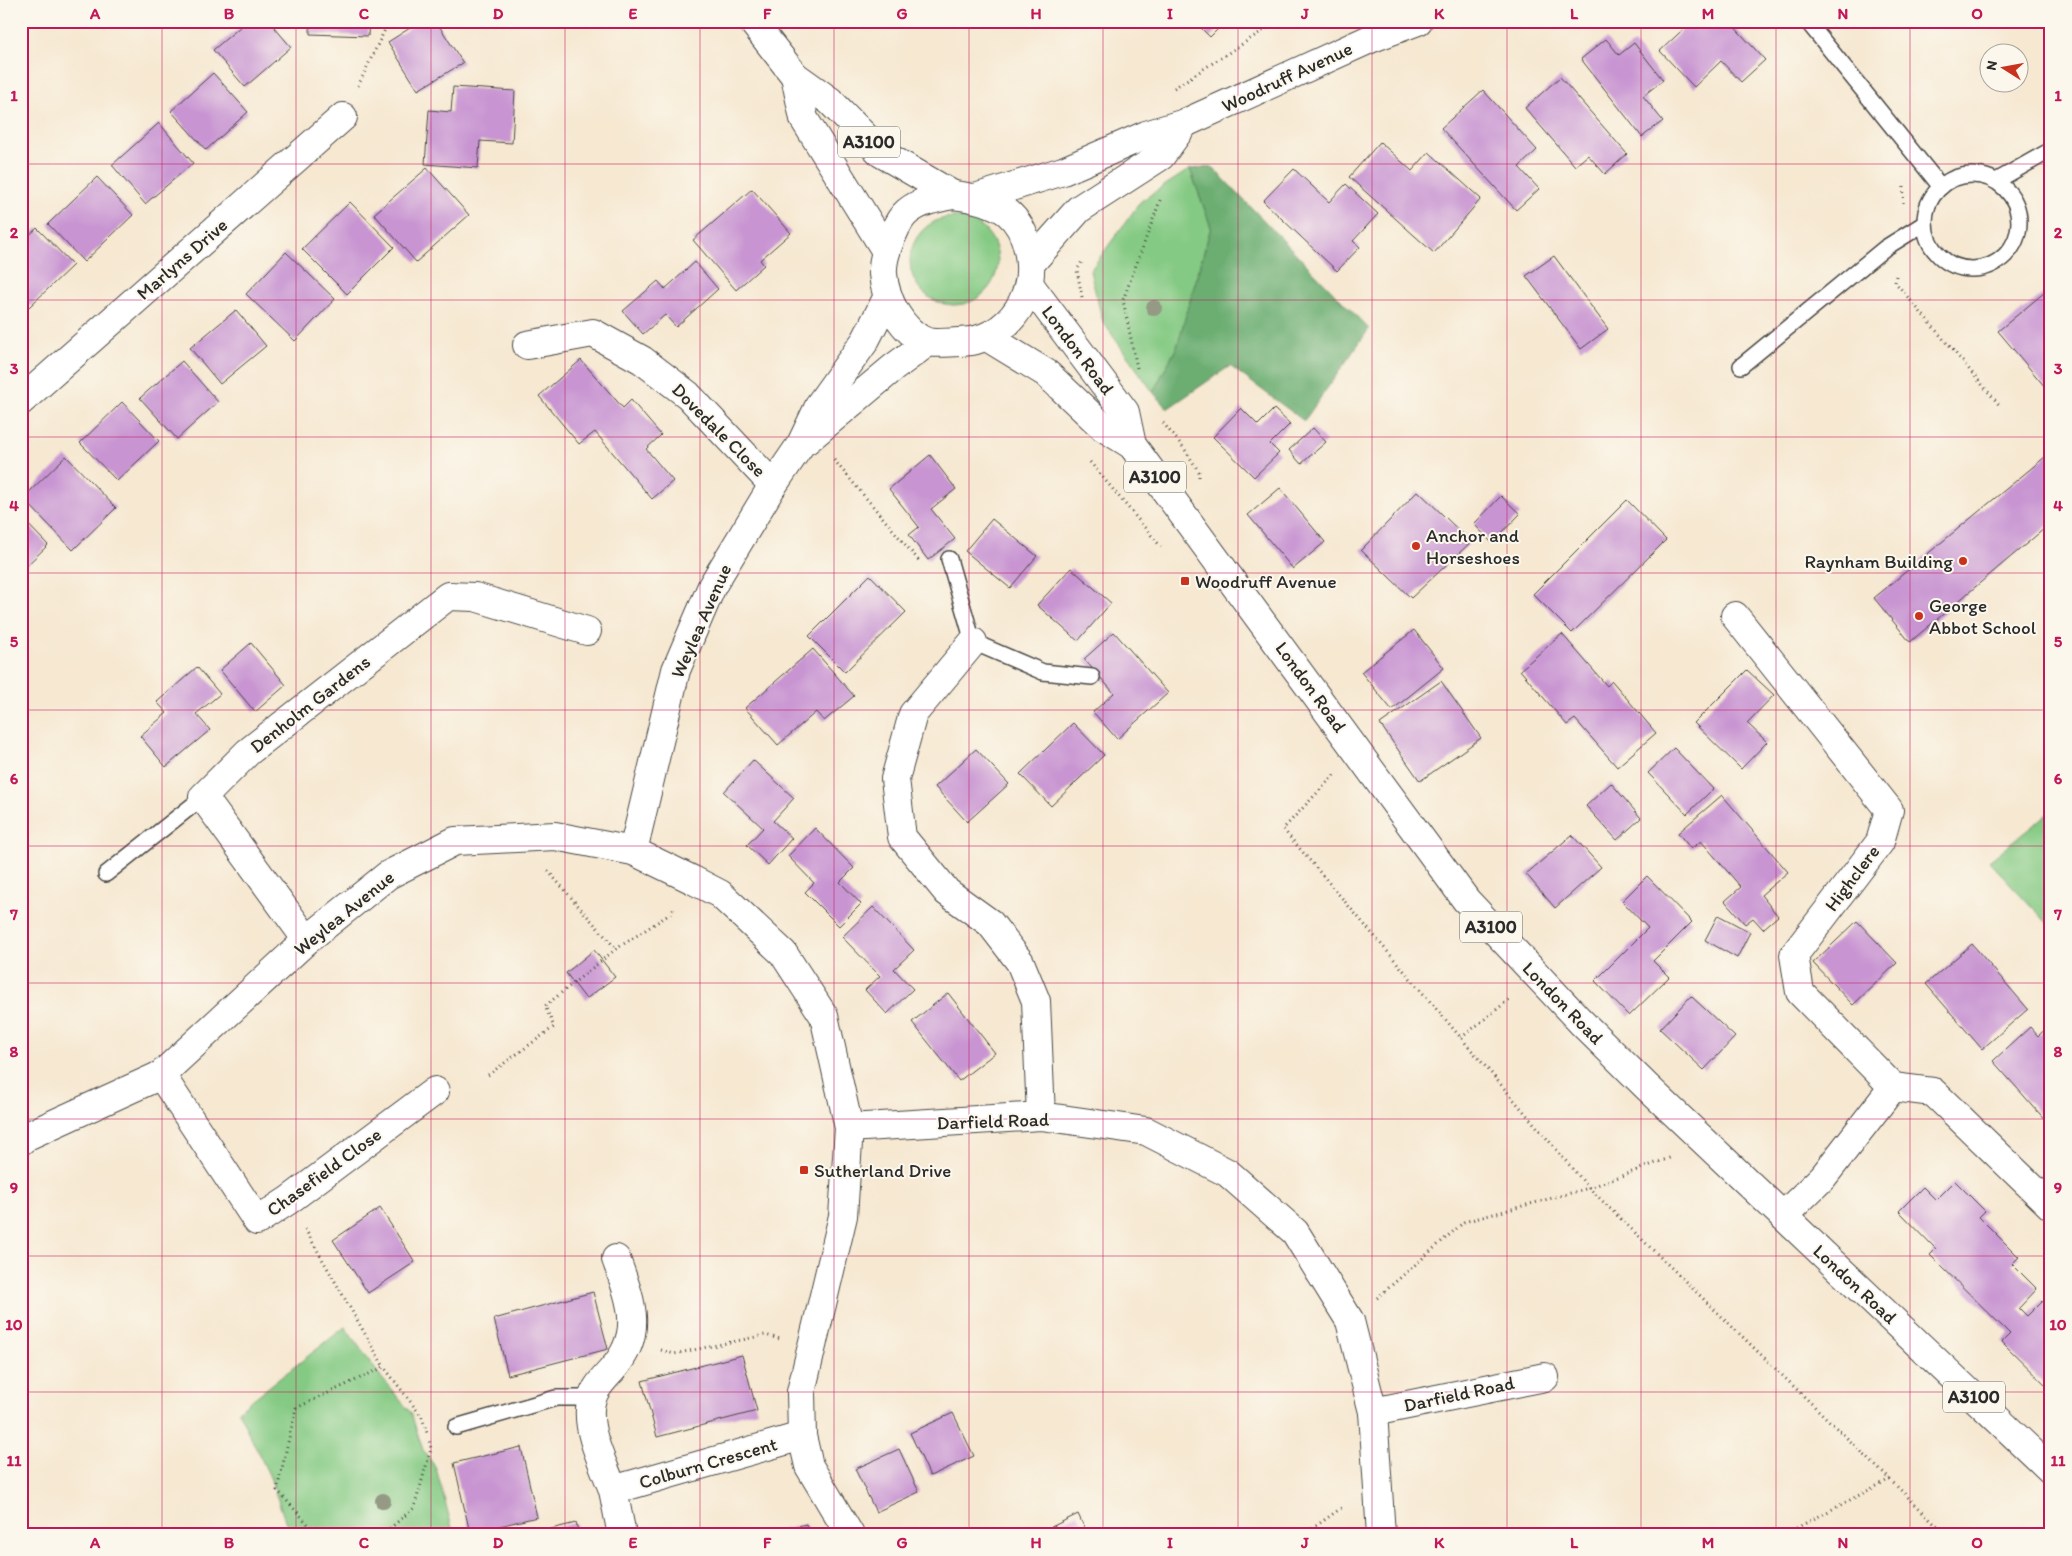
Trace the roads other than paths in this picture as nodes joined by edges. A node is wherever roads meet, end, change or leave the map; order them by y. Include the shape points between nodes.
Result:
1 (752, 21) edge
2 (1418, 21) edge
3 (1807, 21) edge
4 (795, 76) junction
5 (344, 117) road end
6 (1186, 123) junction
7 (2051, 150) edge
8 (1996, 181) junction
9 (1941, 187) junction
10 (964, 197) junction
11 (1925, 223) junction
12 (886, 251) junction
13 (1030, 273) junction
14 (888, 296) junction
15 (987, 337) junction
16 (928, 342) junction
17 (527, 345) dead end
18 (1741, 366) dead end
19 (21, 401) edge
20 (801, 444) junction
21 (1132, 445) junction
22 (773, 485) junction
23 (949, 559) dead end
24 (1735, 616) dead end
25 (586, 631) dead end
26 (973, 642) junction
27 (1092, 677) dead end
28 (203, 797) junction
29 (633, 851) junction
30 (106, 874) dead end
31 (307, 940) junction
32 (161, 1075) junction
33 (1893, 1088) junction
34 (435, 1091) dead end
35 (1041, 1116) junction
36 (849, 1128) junction
37 (23, 1136) edge
38 (2051, 1206) edge
39 (1783, 1216) junction
40 (616, 1259) dead end
41 (1545, 1377) dead end
42 (592, 1398) junction
43 (1373, 1412) junction
44 (456, 1427) dead end
45 (802, 1436) junction
46 (2051, 1470) edge
47 (613, 1490) junction
48 (622, 1535) edge
49 (850, 1535) edge
50 (1381, 1535) edge

1 - 4 street, A3100
2 - 6 street, Woodruff Avenue via 1370,39
3 - 9 lane
4 - 10 street, A3100 via 830,101 881,153
4 - 12 street, A3100 via 804,119
5 - 19 street, Marlyns Drive
6 - 10 street, Woodruff Avenue via 1146,135 1063,171
6 - 13 street, Woodruff Avenue via 1161,156 1079,209
7 - 8 lane
8 - 9 lane via 1968,175
8 - 11 lane via 2016,205 2019,227 2011,249 1993,264 1969,269 1950,263 1932,246
9 - 11 lane via 1931,200
10 - 12 street via 928,200 906,212
10 - 13 street via 1006,212 1025,241
11 - 18 lane via 1885,248
12 - 14 street via 883,274
13 - 15 street via 1022,305 1007,324
13 - 21 street, London Road / A3100 via 1125,412
14 - 16 street via 904,324
14 - 20 street, Weylea Avenue via 865,341 820,404
15 - 16 street via 964,343
15 - 21 street, London Road / A3100 via 1046,373 1103,427
16 - 20 street, Weylea Avenue
17 - 22 street, Dovedale Close via 593,333 642,360 688,395
20 - 22 street, Weylea Avenue
21 - 39 street, London Road / A3100 via 1466,900 1587,1029
22 - 29 street, Weylea Avenue via 712,586 676,670
23 - 26 lane
24 - 33 street, Highclere via 1889,810 1880,842 1794,955 1800,992
25 - 28 street, Denholm Gardens via 475,597 448,596 248,752
26 - 27 lane via 1043,672
26 - 35 street via 913,714 895,779 902,838 947,892 990,923 1020,962 1036,1000
28 - 30 lane
28 - 31 street
29 - 31 street, Weylea Avenue via 555,836 455,840 388,875
29 - 36 street via 720,894 783,953 824,1016
31 - 32 street, Weylea Avenue
32 - 34 street, Chasefield Close via 257,1221
32 - 37 street, Weylea Avenue
33 - 38 street via 1933,1092
33 - 39 street via 1823,1177
35 - 36 street, Darfield Road
35 - 43 street, Darfield Road via 1146,1131 1228,1173 1295,1232 1350,1321
36 - 45 street via 843,1216 801,1392
39 - 46 street, London Road / A3100
40 - 42 street via 632,1301 632,1335 616,1365 596,1388
41 - 43 street, Darfield Road
42 - 44 lane via 556,1398
42 - 47 street, Colburn Crescent via 591,1422
43 - 50 street, Darfield Road
45 - 47 street, Colburn Crescent
45 - 49 street via 809,1466
47 - 48 street, Colburn Crescent

